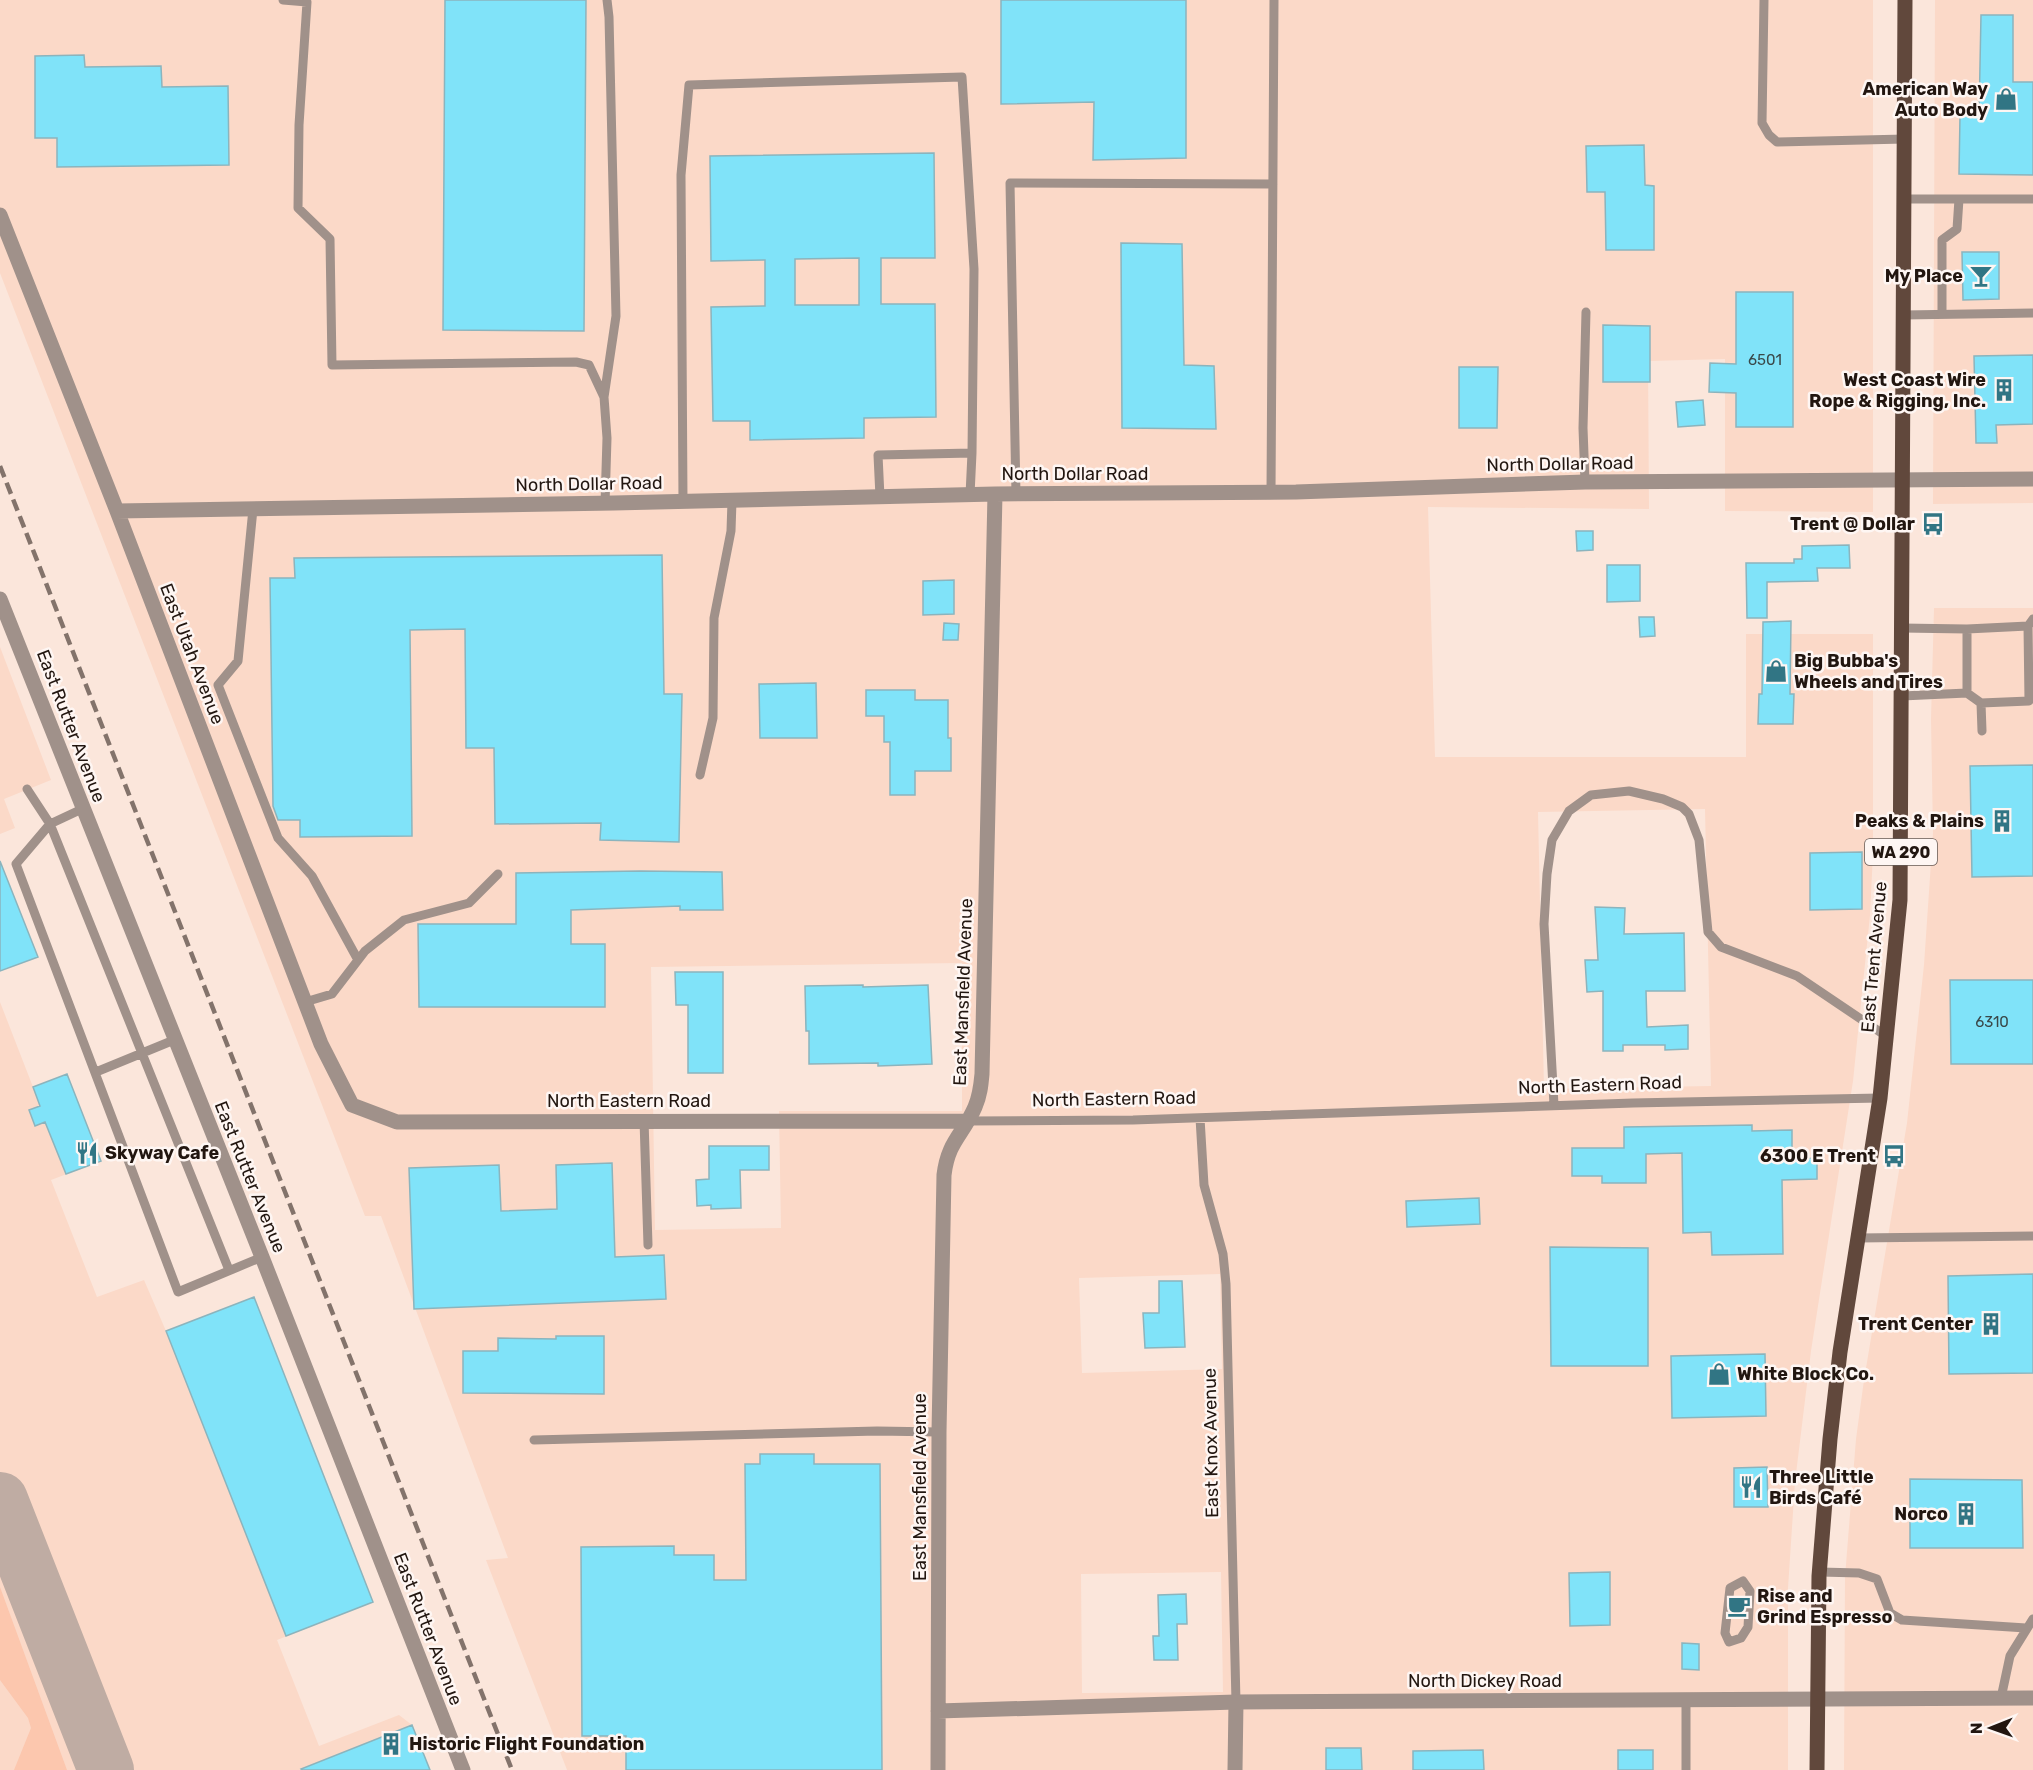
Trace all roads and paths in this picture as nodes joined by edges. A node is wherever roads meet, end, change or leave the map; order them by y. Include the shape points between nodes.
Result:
1 (283, 0) edge
2 (607, 0) edge
3 (1274, 0) edge
4 (1764, 0) edge
5 (1905, 0) edge
6 (1905, 139) junction
7 (1273, 184) junction
8 (1904, 199) junction
9 (1959, 199) junction
10 (2033, 199) edge
11 (0, 215) edge
12 (1587, 312) dead end
13 (2033, 313) edge
14 (1942, 314) junction
15 (1904, 315) junction
16 (604, 397) junction
17 (972, 453) junction
18 (2033, 479) edge
19 (1904, 480) junction
20 (1585, 482) junction
21 (1271, 492) junction
22 (995, 494) junction
23 (1016, 494) junction
24 (970, 495) junction
25 (880, 497) junction
26 (732, 501) junction
27 (683, 502) junction
28 (604, 504) junction
29 (253, 509) junction
30 (117, 511) junction
31 (0, 599) edge
32 (2030, 622) edge
33 (1902, 628) junction
34 (1967, 629) junction
35 (1967, 693) junction
36 (1902, 696) junction
37 (1981, 703) junction
38 (1982, 731) dead end
39 (700, 775) dead end
40 (27, 789) dead end
41 (82, 809) junction
42 (50, 824) junction
43 (498, 874) dead end
44 (358, 960) junction
45 (305, 1002) junction
46 (1886, 1036) junction
47 (174, 1040) junction
48 (142, 1053) junction
49 (96, 1072) junction
50 (1880, 1098) junction
51 (352, 1105) joint
52 (1554, 1105) junction
53 (1200, 1118) junction
54 (644, 1120) junction
55 (967, 1121) junction
56 (2033, 1236) edge
57 (1858, 1238) junction
58 (648, 1245) dead end
59 (262, 1257) junction
60 (229, 1270) junction
61 (939, 1432) junction
62 (534, 1440) dead end
63 (1820, 1572) junction
64 (2033, 1619) edge
65 (2026, 1628) junction
66 (1729, 1642) joint
67 (1817, 1698) junction
68 (2001, 1698) junction
69 (2033, 1698) edge
70 (1686, 1699) junction
71 (1236, 1702) junction
72 (938, 1711) junction
73 (463, 1770) edge
74 (938, 1770) edge
75 (1235, 1770) edge
76 (1686, 1770) edge
77 (1817, 1770) edge

1 - 16 lane via 308,2 299,125 298,208 330,239 332,365 576,362 589,365
2 - 16 lane via 615,316
3 - 7 lane
4 - 6 lane via 1762,123 1769,135 1778,142
5 - 6 main road, East Trent Avenue / WA 290
6 - 8 main road, East Trent Avenue / WA 290
7 - 21 lane
7 - 23 lane via 1010,183
8 - 9 lane
8 - 15 main road, East Trent Avenue / WA 290
9 - 10 lane
9 - 14 lane via 1957,229 1942,240
11 - 30 street, East Utah Avenue
12 - 20 lane
13 - 14 lane
14 - 15 lane
15 - 19 main road, East Trent Avenue / WA 290
16 - 28 lane
17 - 24 lane
17 - 25 lane via 878,455
17 - 27 lane via 974,269 962,77 689,85 681,175
18 - 19 street, North Dollar Road
19 - 20 street, North Dollar Road
19 - 33 main road, East Trent Avenue / WA 290
20 - 21 street, North Dollar Road
21 - 23 street, North Dollar Road
22 - 23 street, North Dollar Road
22 - 24 street, North Dollar Road
22 - 55 street, East Mansfield Avenue via 982,1074 978,1100
24 - 25 street, North Dollar Road
25 - 26 street, North Dollar Road
26 - 27 street, North Dollar Road
26 - 39 lane via 731,531 714,618 713,718
27 - 28 street, North Dollar Road
28 - 29 street, North Dollar Road
29 - 30 street, North Dollar Road
29 - 44 lane via 238,661 218,685 278,838 312,876
30 - 45 street, East Utah Avenue
31 - 41 street, East Rutter Avenue
32 - 34 lane
32 - 37 lane via 2029,701
33 - 34 lane
33 - 36 main road, East Trent Avenue / WA 290
34 - 35 lane
35 - 36 lane
35 - 37 lane
36 - 46 main road, East Trent Avenue / WA 290 via 1900,900
37 - 38 lane
40 - 42 lane
41 - 42 lane
41 - 47 street, East Rutter Avenue
42 - 48 lane
42 - 49 lane via 16,864
43 - 44 lane via 469,903 404,920
44 - 45 lane via 332,994
45 - 51 street, East Utah Avenue
46 - 50 main road, East Trent Avenue / WA 290
46 - 52 lane via 1797,976 1721,947 1708,932 1699,840 1689,814 1682,807 1629,791 1591,795 1569,811 1552,840 1547,874 1544,924
47 - 48 lane
47 - 59 street, East Rutter Avenue
48 - 49 lane
48 - 60 lane
49 - 60 lane via 178,1292
50 - 52 lane, North Eastern Road
50 - 57 main road, East Trent Avenue / WA 290
51 - 54 street, North Eastern Road via 397,1122
52 - 53 lane, North Eastern Road
53 - 55 lane, North Eastern Road
53 - 71 lane, East Knox Avenue via 1204,1185 1226,1284
54 - 55 street, North Eastern Road
54 - 58 lane
55 - 61 street, East Mansfield Avenue via 950,1148 944,1175
56 - 57 lane
57 - 63 main road, East Trent Avenue / WA 290 via 1830,1439
59 - 60 lane
59 - 73 street, East Rutter Avenue
61 - 62 lane
61 - 72 street, East Mansfield Avenue
63 - 65 lane via 1859,1573 1877,1579 1890,1613 1902,1620
63 - 67 main road, East Trent Avenue / WA 290
64 - 65 lane
65 - 68 lane via 2010,1656
66 - 66 lane via 1725,1633 1730,1588 1743,1581 1750,1591 1748,1627 1741,1638
67 - 68 street, North Dickey Road
67 - 70 street, North Dickey Road
67 - 77 main road, East Trent Avenue / WA 290
68 - 69 street, North Dickey Road
70 - 71 street, North Dickey Road
70 - 76 lane
71 - 72 street, North Dickey Road
71 - 75 street, East Knox Avenue
72 - 74 street, East Mansfield Avenue

